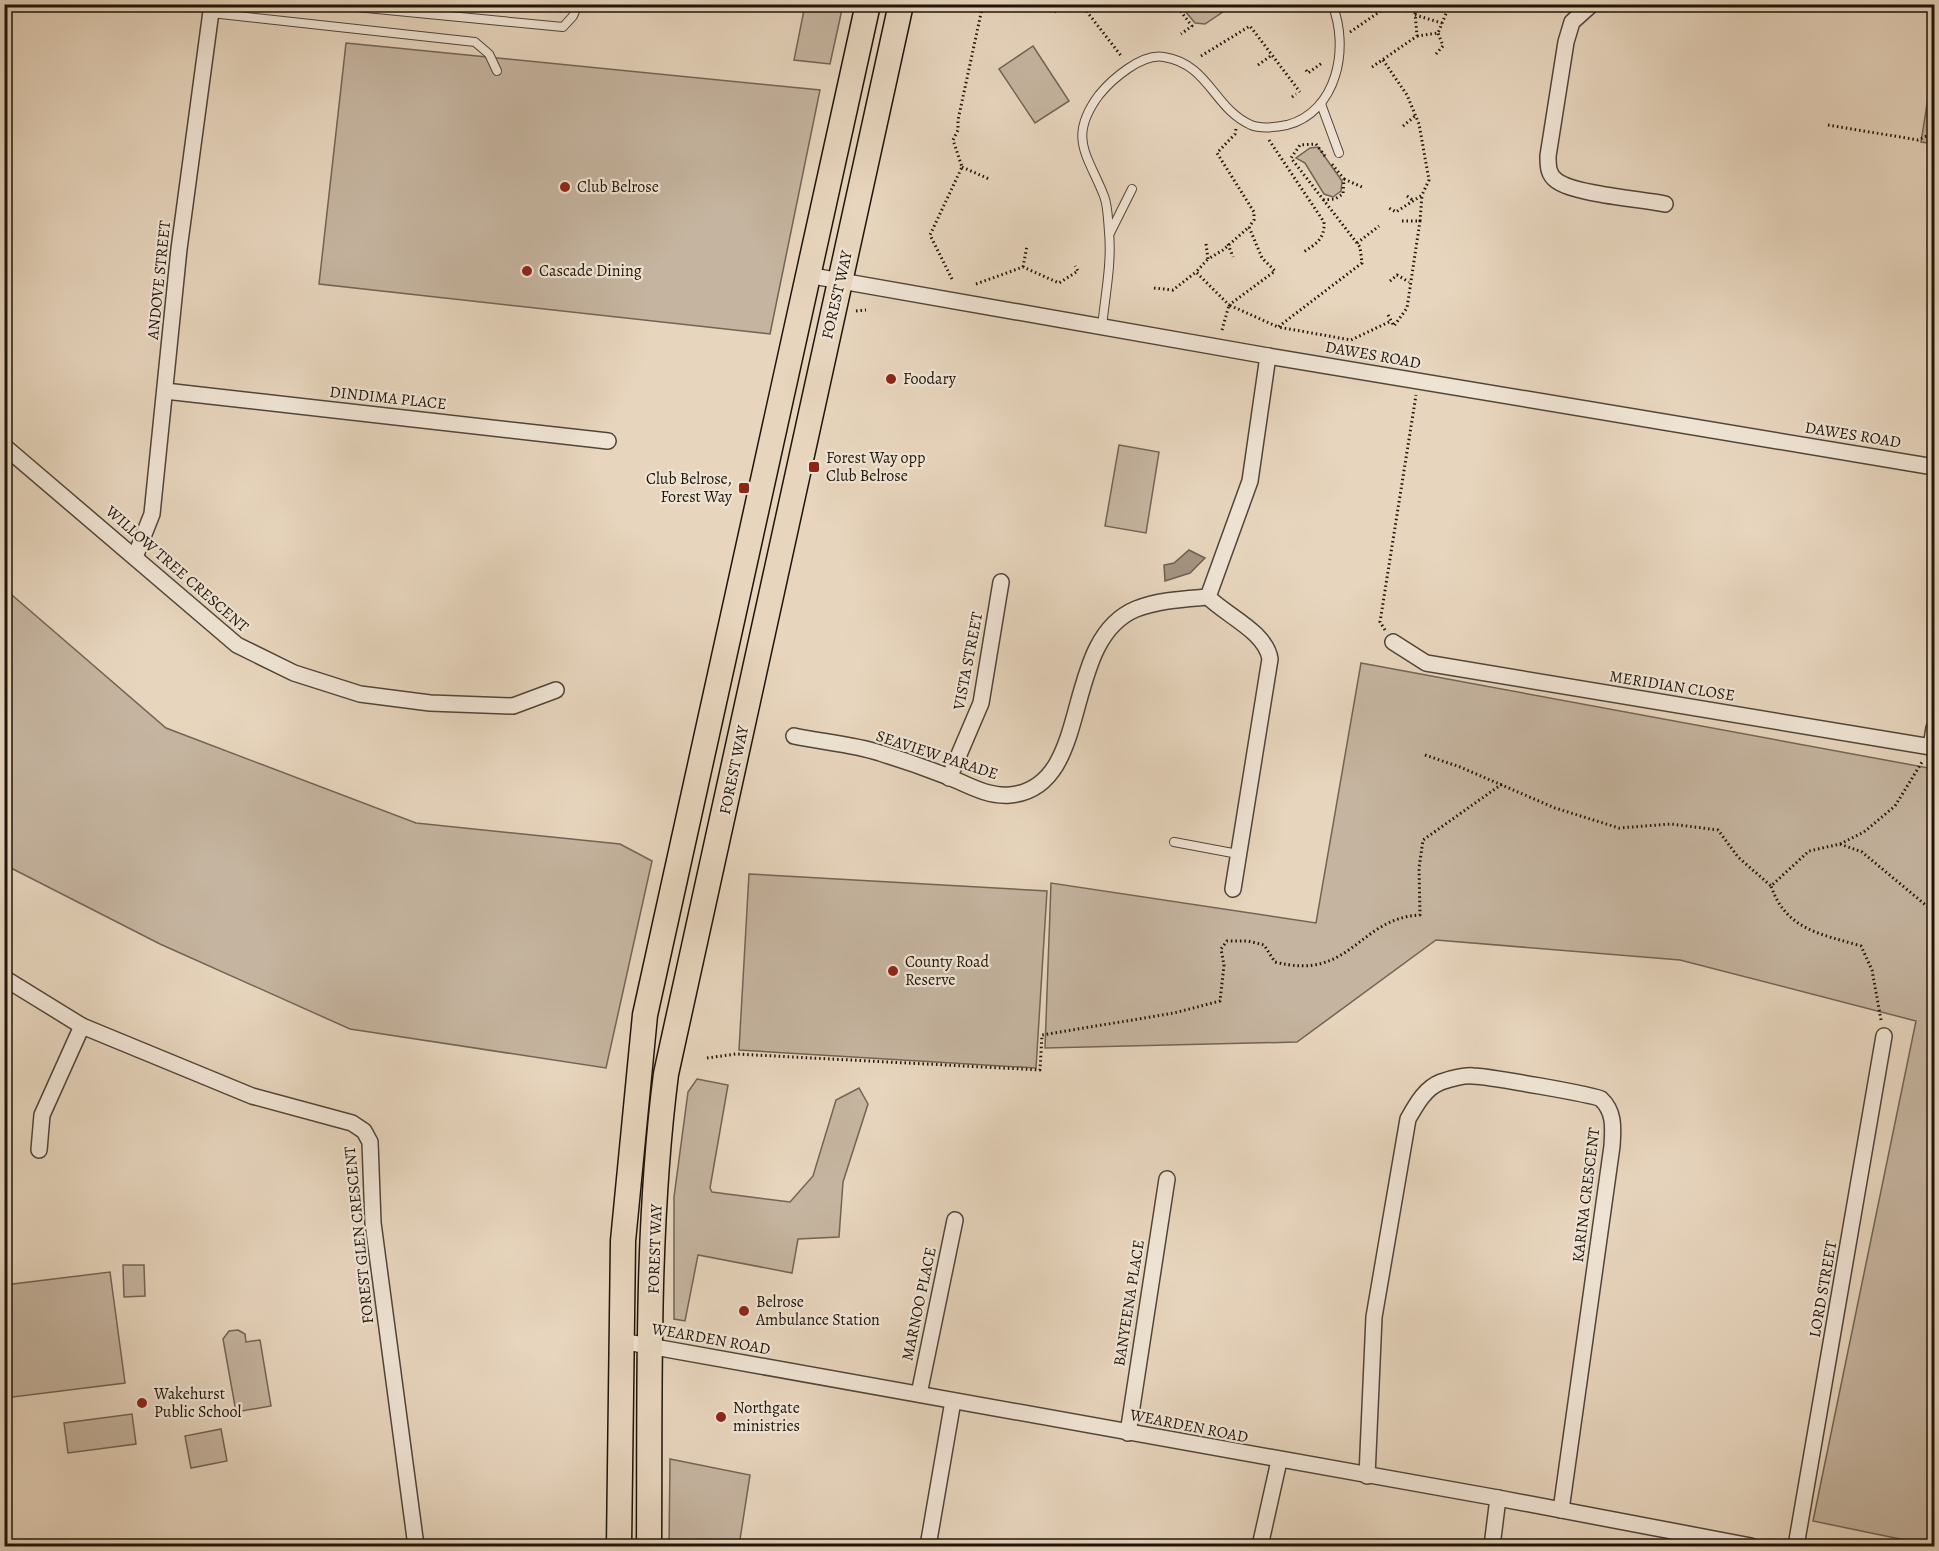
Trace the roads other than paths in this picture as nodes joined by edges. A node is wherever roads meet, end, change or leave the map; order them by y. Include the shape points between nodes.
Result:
1 (579, 4) edge
2 (868, 4) edge
3 (901, 4) edge
4 (1332, 4) edge
5 (1592, 4) edge
6 (346, 6) dead end
7 (212, 9) edge
8 (497, 71) dead end
9 (1321, 104) junction
10 (1339, 153) dead end
11 (1132, 189) dead end
12 (1665, 204) dead end
13 (1109, 235) junction
14 (807, 275) junction
15 (840, 281) junction
16 (1102, 327) junction
17 (1268, 356) junction
18 (165, 391) junction
19 (608, 441) dead end
20 (4, 446) edge
21 (1935, 467) edge
22 (135, 556) junction
23 (1001, 582) dead end
24 (1208, 597) junction
25 (1393, 642) road end
26 (556, 690) dead end
27 (1935, 728) edge
28 (794, 736) dead end
29 (949, 778) junction
30 (1174, 842) dead end
31 (1238, 854) junction
32 (1233, 889) dead end
33 (4, 978) edge
34 (82, 1026) junction
35 (1884, 1036) road end
36 (39, 1150) dead end
37 (1167, 1179) dead end
38 (955, 1220) dead end
39 (621, 1341) junction
40 (652, 1347) junction
41 (919, 1394) junction
42 (953, 1401) junction
43 (1128, 1432) junction
44 (1279, 1461) junction
45 (1367, 1476) junction
46 (1498, 1498) junction
47 (1561, 1510) junction
48 (1706, 1542) edge
49 (416, 1546) edge
50 (620, 1546) edge
51 (649, 1546) edge
52 (928, 1546) edge
53 (1260, 1546) edge
54 (1492, 1546) edge
55 (1751, 1546) edge
56 (1796, 1546) edge

1 - 6 lane via 563,27
2 - 14 main road, FOREST WAY
3 - 15 main road, FOREST WAY
4 - 9 lane via 1340,35 1340,58
5 - 12 street via 1572,22 1566,42 1549,171 1557,181 1573,188
7 - 8 lane via 475,42 489,54
7 - 18 street, ANDOVE STREET via 179,249
9 - 10 lane
9 - 13 lane via 1303,121 1278,127 1252,126 1234,115 1198,72 1182,60 1160,56 1140,62 1100,94 1086,119 1081,139 1083,153 1105,198
11 - 13 lane
13 - 16 lane
14 - 15 street, DAWES ROAD
14 - 39 main road, FOREST WAY via 645,1015 627,1197
15 - 16 street, DAWES ROAD
15 - 40 main road, FOREST WAY via 666,1074 659,1134
16 - 17 street, DAWES ROAD
17 - 21 street, DAWES ROAD
17 - 24 street via 1250,481
18 - 19 street, DINDIMA PLACE
18 - 22 street, ANDOVE STREET via 152,514
20 - 22 street, WILLOW TREE CRESCENT
22 - 26 street, WILLOW TREE CRESCENT via 237,645 294,672 349,690 430,703 513,706
23 - 29 street, VISTA STREET via 981,703
24 - 29 street, SEAVIEW PARADE via 1135,609 1100,638 1068,740 1056,765 1041,781 1010,795 973,789
24 - 31 street via 1259,636 1268,647 1270,659
25 - 27 street, MERIDIAN CLOSE via 1426,663 1931,747
28 - 29 street, SEAVIEW PARADE via 877,752
30 - 31 lane
31 - 32 street
33 - 34 street, FOREST GLEN CRESCENT
34 - 36 street via 42,1114
34 - 49 street, FOREST GLEN CRESCENT via 252,1096 352,1124 364,1131 370,1142 373,1222
35 - 56 street, LORD STREET
37 - 43 street, BANYEENA PLACE
38 - 41 street, MARNOO PLACE
39 - 40 street, WEARDEN ROAD
39 - 50 main road, FOREST WAY
40 - 41 street, WEARDEN ROAD
40 - 51 main road, FOREST WAY
41 - 42 street, WEARDEN ROAD
42 - 43 street, WEARDEN ROAD
42 - 52 street
43 - 44 street, WEARDEN ROAD
44 - 45 street, WEARDEN ROAD
44 - 53 street
45 - 46 street, WEARDEN ROAD
45 - 47 street, KARINA CRESCENT via 1374,1317 1408,1119 1421,1097 1440,1082 1472,1076 1572,1091 1599,1097 1610,1110 1613,1123
46 - 47 street, WEARDEN ROAD
46 - 54 street
47 - 48 street, WEARDEN ROAD
48 - 55 street, WEARDEN ROAD

